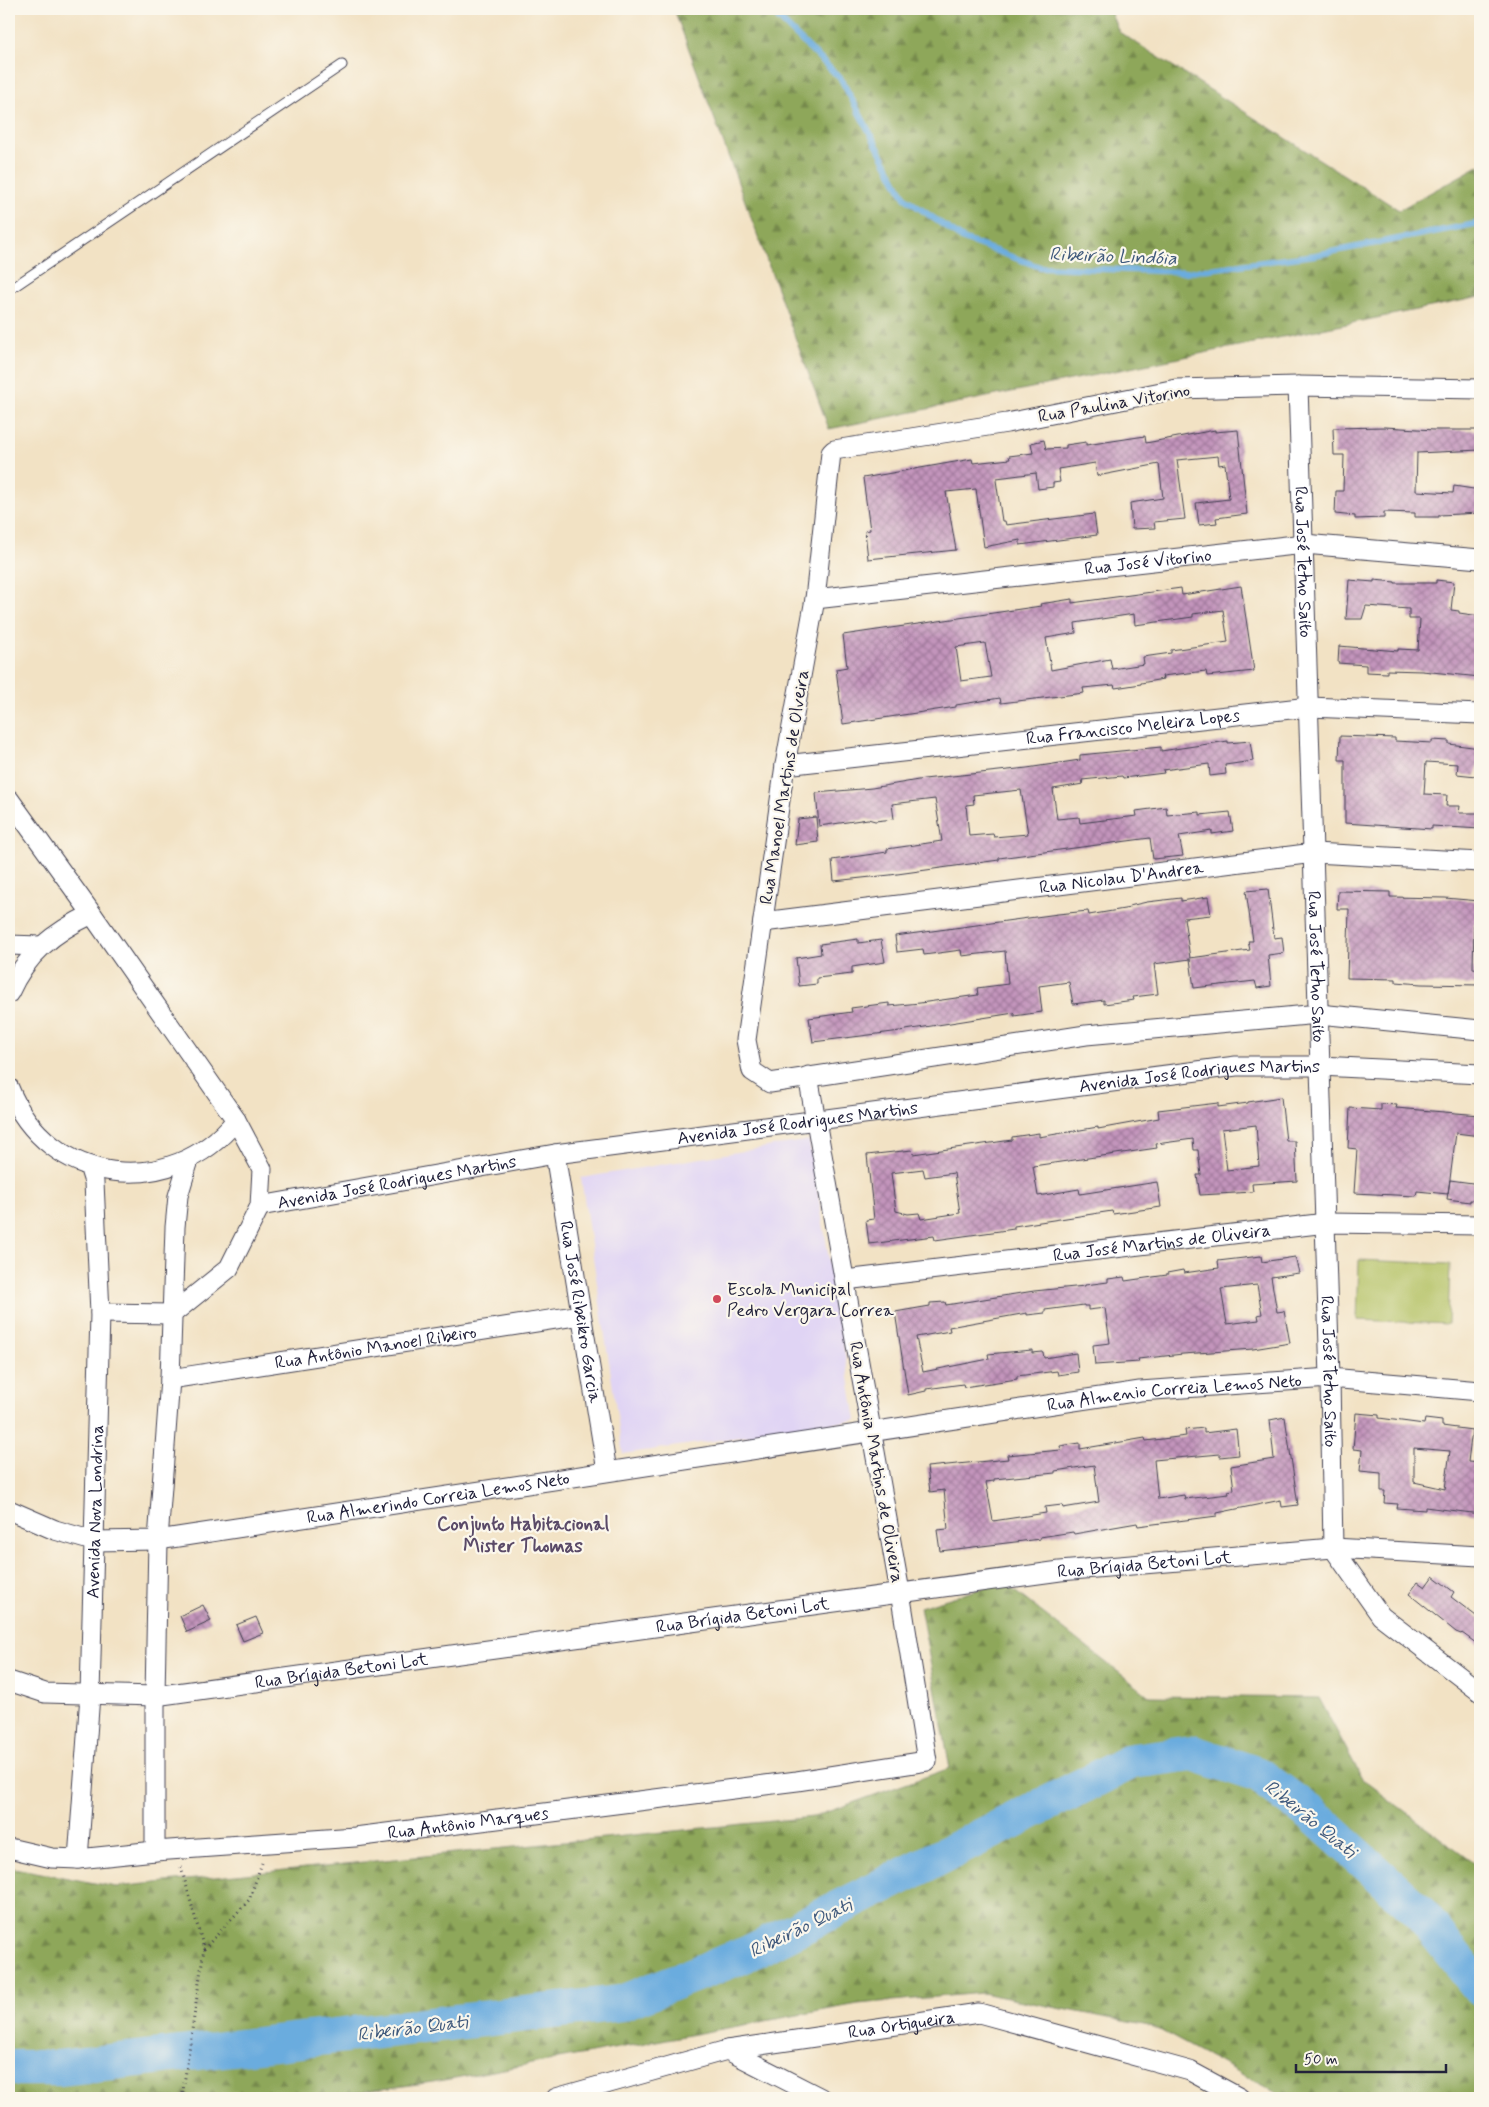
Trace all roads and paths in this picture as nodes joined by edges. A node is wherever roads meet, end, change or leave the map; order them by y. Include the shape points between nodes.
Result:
1 (342, 65) dead end
2 (9, 290) edge
3 (1298, 386) junction
4 (1480, 389) edge
5 (840, 448) joint
6 (1304, 544) junction
7 (1480, 559) edge
8 (815, 599) junction
9 (1309, 707) junction
10 (1480, 714) edge
11 (786, 765) junction
12 (9, 799) edge
13 (1314, 853) junction
14 (1480, 862) edge
15 (92, 914) junction
16 (763, 922) junction
17 (9, 945) edge
18 (40, 946) junction
19 (9, 993) edge
20 (1319, 1014) junction
21 (1480, 1030) edge
22 (1320, 1066) junction
23 (1480, 1074) edge
24 (808, 1076) junction
25 (9, 1088) edge
26 (236, 1120) junction
27 (817, 1120) junction
28 (555, 1154) junction
29 (189, 1160) junction
30 (89, 1166) junction
31 (260, 1206) junction
32 (1326, 1223) junction
33 (1480, 1225) edge
34 (845, 1280) junction
35 (100, 1313) junction
36 (172, 1314) junction
37 (582, 1314) junction
38 (1330, 1378) junction
39 (170, 1379) junction
40 (1480, 1391) edge
41 (872, 1431) junction
42 (607, 1471) junction
43 (9, 1510) edge
44 (158, 1540) junction
45 (93, 1541) junction
46 (1333, 1548) junction
47 (1480, 1556) edge
48 (900, 1592) junction
49 (9, 1681) edge
50 (1480, 1692) edge
51 (90, 1695) junction
52 (155, 1696) junction
53 (927, 1761) joint
54 (269, 1843) junction
55 (9, 1848) edge
56 (176, 1850) junction
57 (155, 1852) junction
58 (78, 1859) junction
59 (204, 1950) junction
60 (728, 2050) junction
61 (182, 2098) edge
62 (556, 2098) edge
63 (821, 2098) edge
64 (1240, 2098) edge

1 - 2 lane
3 - 4 street, Rua Paulina Vitorino
3 - 5 street, Rua Paulina Vitorino via 1176,389 1007,424
3 - 6 street, Rua José Tetuo Saito
5 - 8 street, Rua Manoel Martins de Olveira via 832,453
6 - 7 street, Rua José Vitorino
6 - 8 street, Rua José Vitorino
6 - 9 street, Rua José Tetuo Saito
8 - 11 street, Rua Manoel Martins de Olveira
9 - 10 street, Rua Francisco Meleira Lopes
9 - 11 street, Rua Francisco Meleira Lopes
9 - 13 street, Rua José Tetuo Saito
11 - 16 street, Rua Manoel Martins de Olveira
12 - 15 street
13 - 14 street, Rua Nicolau D'Andrea
13 - 16 street, Rua Nicolau D'Andrea
13 - 20 street, Rua José Tetuo Saito
15 - 18 street via 56,933
15 - 26 street
16 - 24 street, Rua Manoel Martins de Olveira via 746,1040 752,1071 770,1083
17 - 18 street
18 - 19 street via 26,962
20 - 21 street
20 - 22 street, Rua José Tetuo Saito
20 - 24 street via 1086,1034
22 - 23 street, Avenida José Rodrigues Martins
22 - 27 street, Avenida José Rodrigues Martins via 1236,1066
22 - 32 street, Rua José Tetuo Saito
24 - 27 street, Rua Antônia Martins de Oliveira
25 - 30 street via 23,1116 36,1132 58,1150
26 - 29 street via 207,1150
26 - 31 street via 262,1169
27 - 28 street, Avenida José Rodrigues Martins
27 - 34 street, Rua Antônia Martins de Oliveira
28 - 31 street, Avenida José Rodrigues Martins
28 - 37 street, Rua José Ribeikro Garcia
29 - 30 street via 150,1172 108,1171
29 - 36 street via 178,1196
30 - 35 street, Avenida Nova Londrina via 94,1182
31 - 36 street, Avenida José Rodrigues Martins via 229,1268
32 - 33 street, Rua José Martins de Oliveira
32 - 34 street, Rua José Martins de Oliveira
32 - 38 street, Rua José Tetuo Saito
34 - 41 street, Rua Antônia Martins de Oliveira
35 - 36 street
35 - 45 street, Avenida Nova Londrina
36 - 39 street
37 - 39 street, Rua Antônio Manoel Ribeiro
37 - 42 street, Rua José Ribeikro Garcia
38 - 40 street, Rua Almenio Correia Lemos Neto
38 - 41 street, Rua Almenio Correia Lemos Neto via 1140,1391
38 - 46 street, Rua José Tetuo Saito
39 - 44 street
41 - 42 street, Rua Almerindo Correia Lemos Neto
41 - 48 street, Rua Antônia Martins de Oliveira
42 - 44 street, Rua Almerindo Correia Lemos Neto
43 - 45 street, Rua Almerindo Correia Lemos Neto via 55,1530
44 - 45 street, Rua Almerindo Correia Lemos Neto
44 - 52 street
45 - 51 street, Avenida Nova Londrina
46 - 47 street, Rua Brígida Betoni Lot
46 - 48 street, Rua Brígida Betoni Lot via 1060,1571
46 - 50 street via 1381,1616
48 - 52 street, Rua Brígida Betoni Lot
48 - 53 street, Rua Antônia Martins de Oliveira
49 - 51 street, Rua Brígida Betoni Lot via 45,1693
51 - 52 street, Rua Brígida Betoni Lot
51 - 58 street, Avenida Nova Londrina
52 - 57 street
53 - 54 street, Rua Antônio Marques via 797,1781 355,1837
54 - 56 street, Rua Antônio Marques
54 - 59 path via 248,1900
55 - 58 street, Rua Antônio Marques via 52,1858
56 - 57 street, Rua Antônio Marques
56 - 59 path
57 - 58 street, Rua Antônio Marques
59 - 61 path
60 - 62 street, Rua Ortigueira
60 - 63 street
60 - 64 street, Rua Ortigueira via 979,2013 1190,2071

